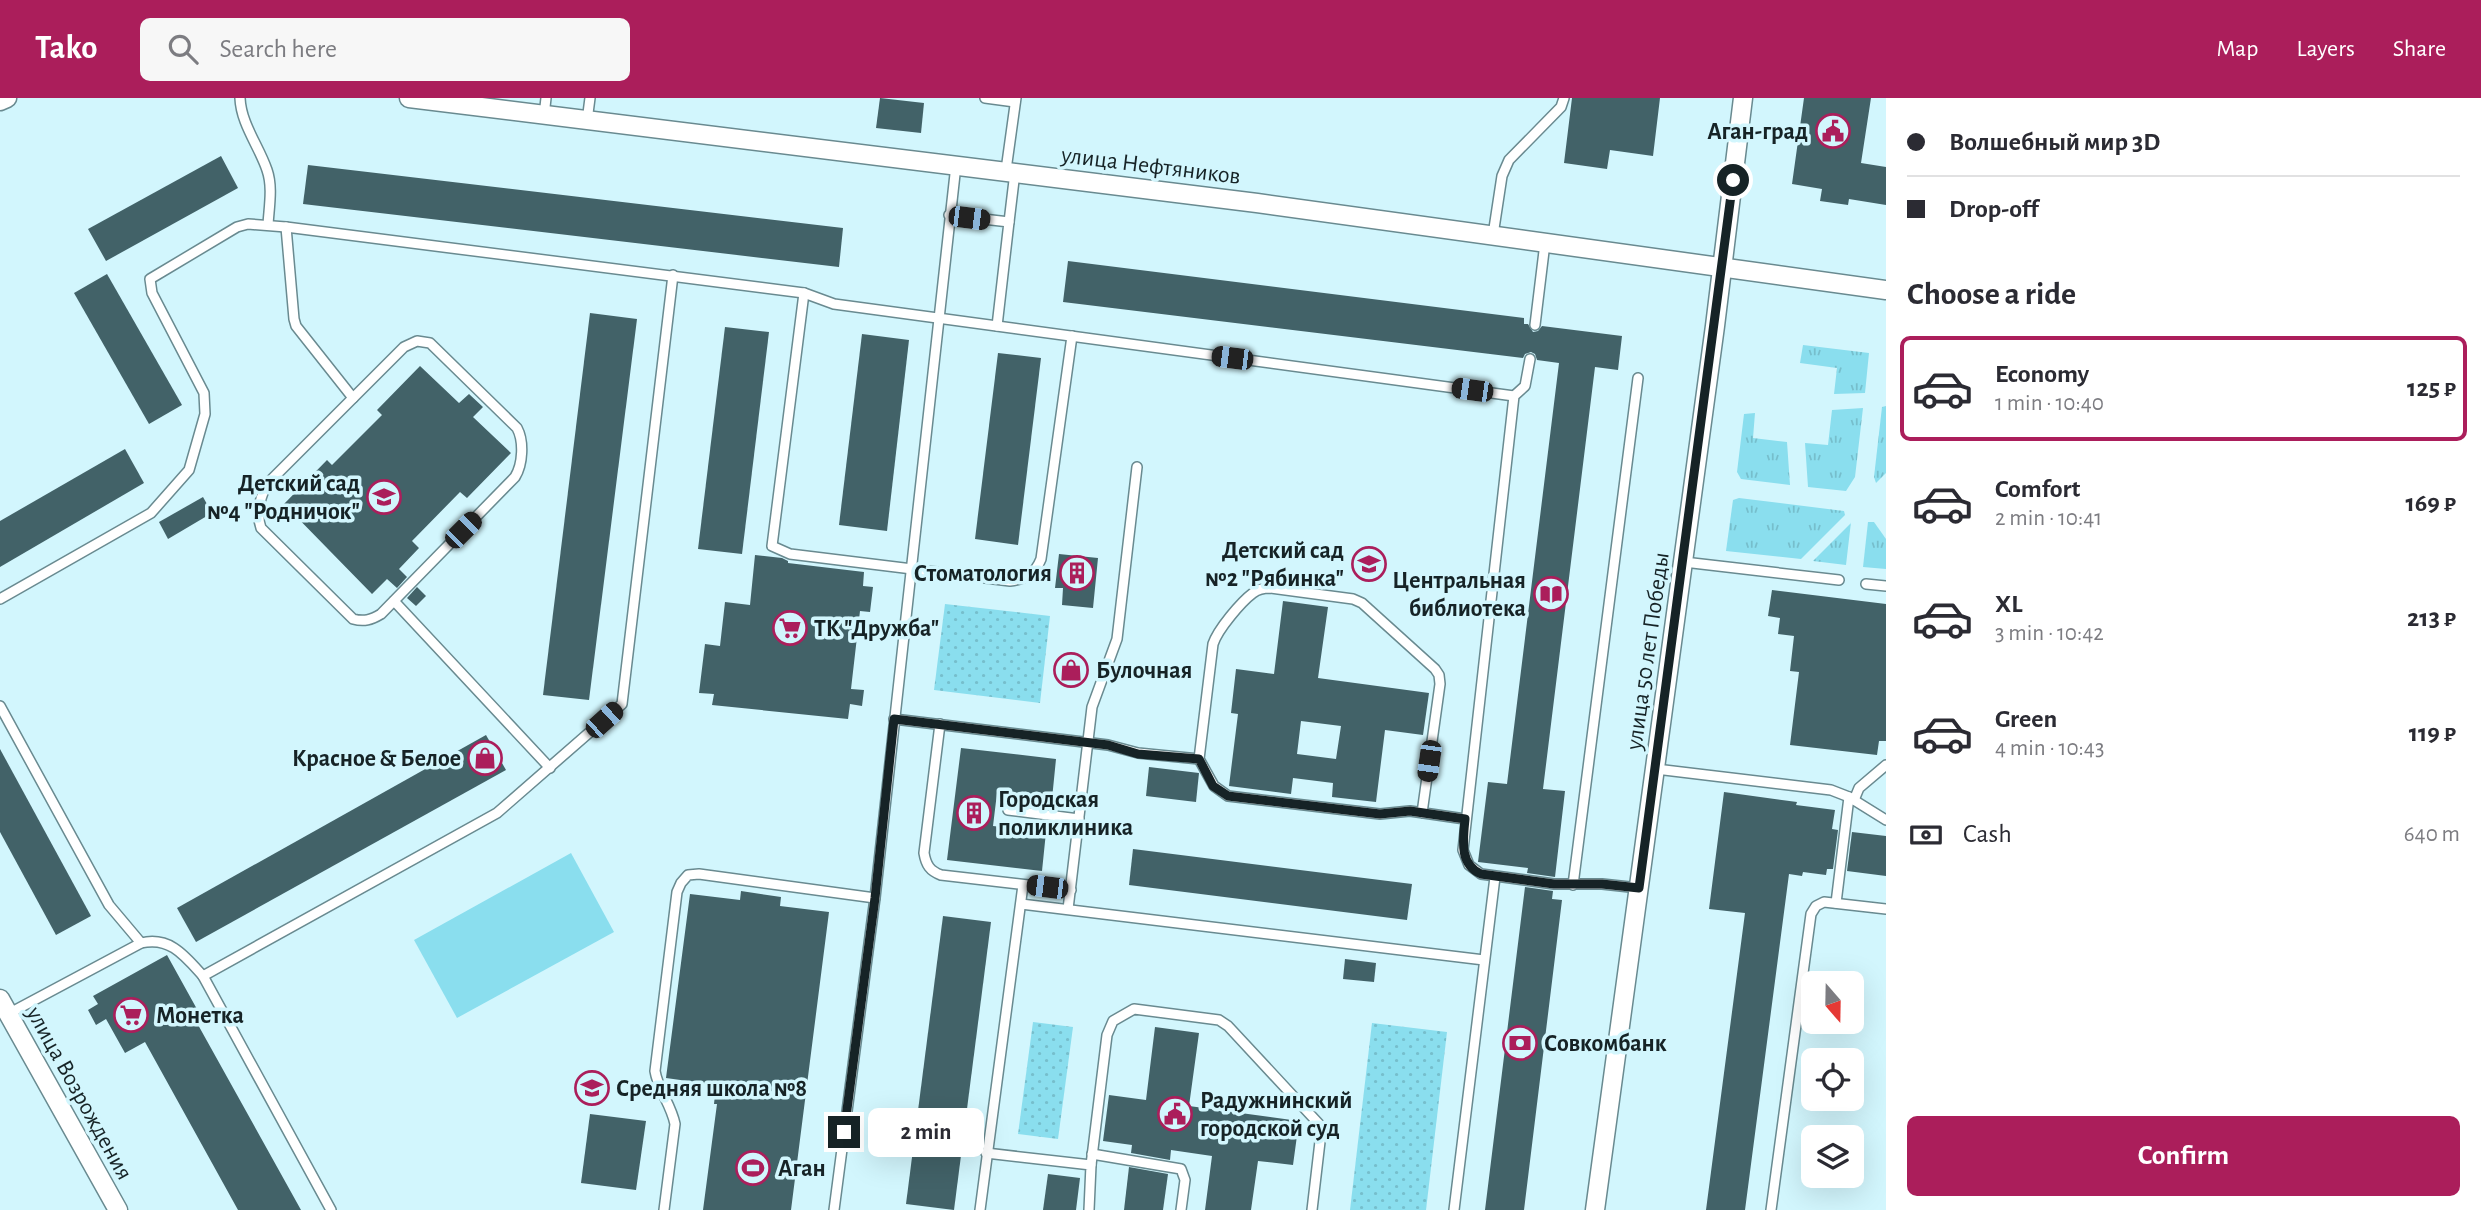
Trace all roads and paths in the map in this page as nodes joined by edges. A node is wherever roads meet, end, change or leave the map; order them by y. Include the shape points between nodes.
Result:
1 (7, 98) edge
2 (240, 98) edge
3 (409, 98) edge
4 (590, 98) edge
5 (985, 98) edge
6 (1564, 98) edge
7 (1743, 98) edge
8 (1015, 100) edge
9 (0, 101) edge
10 (545, 107) edge
11 (587, 121) junction
12 (956, 165) junction
13 (1011, 171) junction
14 (949, 215) junction
15 (1009, 222) junction
16 (268, 225) junction
17 (286, 227) junction
18 (1493, 235) junction
19 (1545, 243) junction
20 (1722, 267) junction
21 (673, 275) junction
22 (1886, 290) edge
23 (804, 293) junction
24 (939, 318) junction
25 (1535, 325) dead end
26 (997, 326) junction
27 (1072, 336) junction
28 (1530, 359) dead end
29 (1638, 378) dead end
30 (1514, 396) junction
31 (354, 398) junction
32 (1137, 467) dead end
33 (1684, 562) junction
34 (910, 570) junction
35 (1839, 580) dead end
36 (1866, 584) dead end
37 (1886, 586) edge
38 (0, 599) edge
39 (394, 601) junction
40 (0, 706) edge
41 (894, 719) junction
42 (940, 724) junction
43 (1088, 743) junction
44 (1199, 759) junction
45 (1886, 765) edge
46 (550, 768) junction
47 (1656, 769) junction
48 (1852, 798) junction
49 (1009, 810) dead end
50 (1422, 813) junction
51 (1079, 819) junction
52 (1465, 819) junction
53 (1886, 820) edge
54 (1495, 877) junction
55 (1023, 885) junction
56 (1573, 885) junction
57 (1639, 888) junction
58 (1071, 890) junction
59 (875, 898) junction
60 (1836, 903) junction
61 (1021, 904) junction
62 (1068, 909) junction
63 (1886, 909) edge
64 (141, 943) junction
65 (1484, 960) junction
66 (203, 976) junction
67 (4, 1006) edge
68 (986, 1153) junction
69 (1092, 1154) junction
70 (1091, 1165) junction
71 (118, 1210) edge
72 (331, 1210) edge
73 (664, 1210) edge
74 (834, 1210) edge
75 (980, 1210) edge
76 (1089, 1210) edge
77 (1181, 1210) edge
78 (1312, 1210) edge
79 (1454, 1210) edge
80 (1595, 1210) edge
81 (1771, 1210) edge

1 - 9 street
2 - 16 lane via 267,170
3 - 10 street, улица Нефтяников
4 - 11 lane
5 - 8 lane
6 - 18 lane via 1561,107 1509,160 1502,176
7 - 20 street, улица 50 лет Победы
8 - 13 lane
10 - 11 street, улица Нефтяников
11 - 12 street, улица Нефтяников
12 - 13 street, улица Нефтяников
12 - 14 lane
13 - 15 lane
13 - 18 street, улица Нефтяников
14 - 15 lane
14 - 24 lane
15 - 26 lane
16 - 17 lane
16 - 38 lane via 237,227 150,278 152,293 204,393 205,414 189,470 151,513
17 - 21 lane
17 - 31 lane via 296,326
18 - 19 street, улица Нефтяников
19 - 20 street, улица Нефтяников
19 - 25 lane
20 - 22 street, улица Нефтяников
20 - 33 street, улица 50 лет Победы
21 - 23 lane
21 - 46 lane via 622,704
23 - 24 lane via 834,304
23 - 34 lane via 772,546 790,554
24 - 26 lane
24 - 34 lane
26 - 27 lane
27 - 30 lane
27 - 34 lane via 1038,568 1022,580 1010,581
28 - 30 lane via 1525,386
29 - 56 lane
30 - 52 lane
31 - 39 lane via 265,487 259,524 353,619 374,618
31 - 39 lane via 404,347 424,341 517,428 522,438 515,477
32 - 43 lane via 1117,639 1095,698
33 - 35 lane
33 - 47 street, улица 50 лет Победы
34 - 41 lane
36 - 37 lane
39 - 46 lane
40 - 64 lane via 109,905
41 - 42 lane
41 - 59 lane
42 - 43 lane
42 - 55 lane via 926,863 941,875
43 - 44 lane via 1138,754
43 - 51 lane
44 - 50 lane via 1213,786 1228,796 1380,814
44 - 50 lane via 1215,636 1253,593 1270,588 1353,599 1439,675
45 - 48 lane
46 - 66 lane via 497,813
47 - 48 lane via 1831,790
47 - 57 street, улица 50 лет Победы
48 - 53 lane
48 - 60 lane
49 - 51 lane
50 - 52 lane
51 - 58 lane
52 - 54 lane via 1463,850 1469,865
54 - 56 lane
54 - 65 lane
55 - 58 lane
55 - 61 lane
56 - 57 lane
57 - 80 street, улица 50 лет Победы
58 - 62 lane
59 - 73 lane via 699,874 688,875 681,883 655,1071 675,1124
59 - 74 lane
60 - 63 lane
60 - 81 lane via 1824,902 1811,914
61 - 62 lane
61 - 68 lane
62 - 65 lane
64 - 66 lane via 169,944
64 - 67 lane
65 - 79 lane
66 - 72 lane
67 - 71 street, улица Возрождения
68 - 70 lane
68 - 75 lane
69 - 70 lane
69 - 77 lane via 1181,1169 1185,1180
69 - 78 lane via 1107,1035 1113,1021 1134,1009 1219,1020 1319,1125
70 - 76 lane

